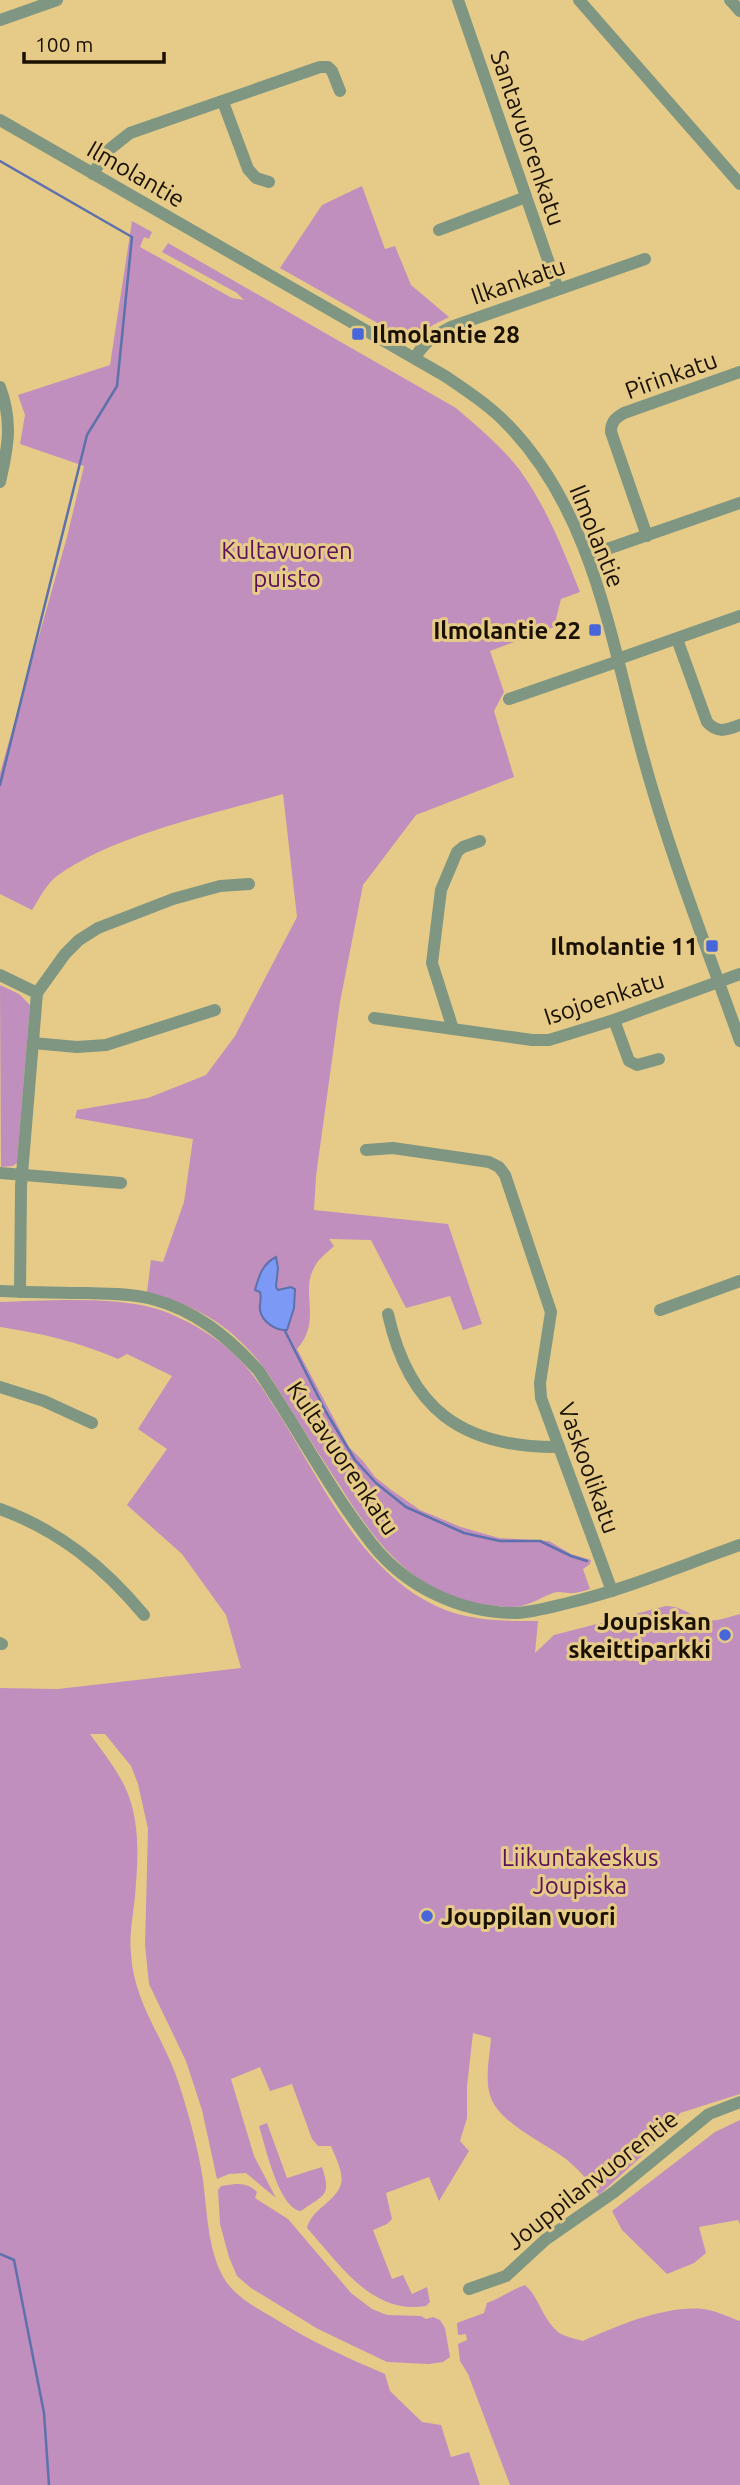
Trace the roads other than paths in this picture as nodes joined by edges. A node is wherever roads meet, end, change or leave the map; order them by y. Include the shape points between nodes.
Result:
1 (57, 0) edge
2 (458, 0) edge
3 (579, 0) edge
4 (730, 0) edge
5 (740, 11) edge
6 (0, 20) edge
7 (340, 91) dead end
8 (223, 102) junction
9 (0, 120) edge
10 (93, 174) junction
11 (269, 182) dead end
12 (740, 184) edge
13 (526, 197) junction
14 (439, 230) dead end
15 (645, 259) dead end
16 (558, 289) junction
17 (415, 358) junction
18 (740, 372) edge
19 (0, 387) edge
20 (0, 482) edge
21 (740, 503) edge
22 (647, 536) junction
23 (587, 556) junction
24 (740, 616) edge
25 (677, 639) junction
26 (618, 660) junction
27 (509, 699) dead end
28 (740, 725) edge
29 (480, 841) dead end
30 (249, 884) dead end
31 (740, 974) edge
32 (0, 975) edge
33 (719, 981) junction
34 (37, 993) junction
35 (215, 1010) dead end
36 (374, 1018) dead end
37 (614, 1020) junction
38 (453, 1029) junction
39 (740, 1041) edge
40 (33, 1043) junction
41 (659, 1059) dead end
42 (366, 1150) dead end
43 (0, 1173) edge
44 (22, 1174) junction
45 (121, 1183) dead end
46 (740, 1281) edge
47 (0, 1291) edge
48 (20, 1292) junction
49 (660, 1310) dead end
50 (388, 1314) dead end
51 (0, 1387) edge
52 (92, 1423) dead end
53 (559, 1447) junction
54 (0, 1509) edge
55 (740, 1545) edge
56 (612, 1591) junction
57 (144, 1615) dead end
58 (740, 2102) edge
59 (469, 2289) dead end

1 - 6 street
2 - 13 street, Santavuorenkatu
3 - 12 street
4 - 5 street
7 - 8 street via 332,71 320,67
8 - 10 street via 130,133 106,152
8 - 11 street via 248,169
9 - 10 street, Ilmolantie
10 - 17 street, Ilmolantie
13 - 14 street
13 - 16 street, Santavuorenkatu
15 - 16 street, Ilkankatu
16 - 17 street, Ilkankatu via 443,331 423,345
17 - 23 street, Ilmolantie via 508,424 554,484
18 - 22 street, Pirinkatu via 624,413 611,425
19 - 20 street via 9,425
21 - 22 street
22 - 23 street
23 - 26 street, Ilmolantie
24 - 25 street
25 - 26 street
25 - 28 street via 707,722 722,732
26 - 27 street
26 - 33 street, Ilmolantie via 663,824
29 - 38 street via 457,852 441,890 432,963
30 - 34 street via 220,886 173,899 98,928 65,954
31 - 33 street, Isojoenkatu
32 - 34 street
33 - 37 street, Isojoenkatu
33 - 39 street, Ilmolantie
34 - 40 street
35 - 40 street via 106,1045
36 - 38 street, Isojoenkatu
37 - 38 street, Isojoenkatu via 549,1040
37 - 41 street via 629,1061 637,1065
40 - 44 street
42 - 53 street, Vaskoolikatu via 393,1149 489,1162 505,1175 551,1312 540,1383 546,1416
43 - 44 street
44 - 45 street
44 - 48 street
46 - 49 street
47 - 48 street, Kultavuorenkatu
48 - 56 street, Kultavuorenkatu via 140,1296 176,1307 217,1330 258,1370 372,1544 407,1578 430,1592 458,1604 516,1613
50 - 53 street via 406,1372 435,1409 479,1436 503,1444
51 - 52 street
53 - 56 street, Vaskoolikatu
54 - 57 street via 94,1561
55 - 56 street, Kultavuorenkatu
58 - 59 street, Jouppilanvuorentie via 709,2115 614,2192 545,2240 506,2276

